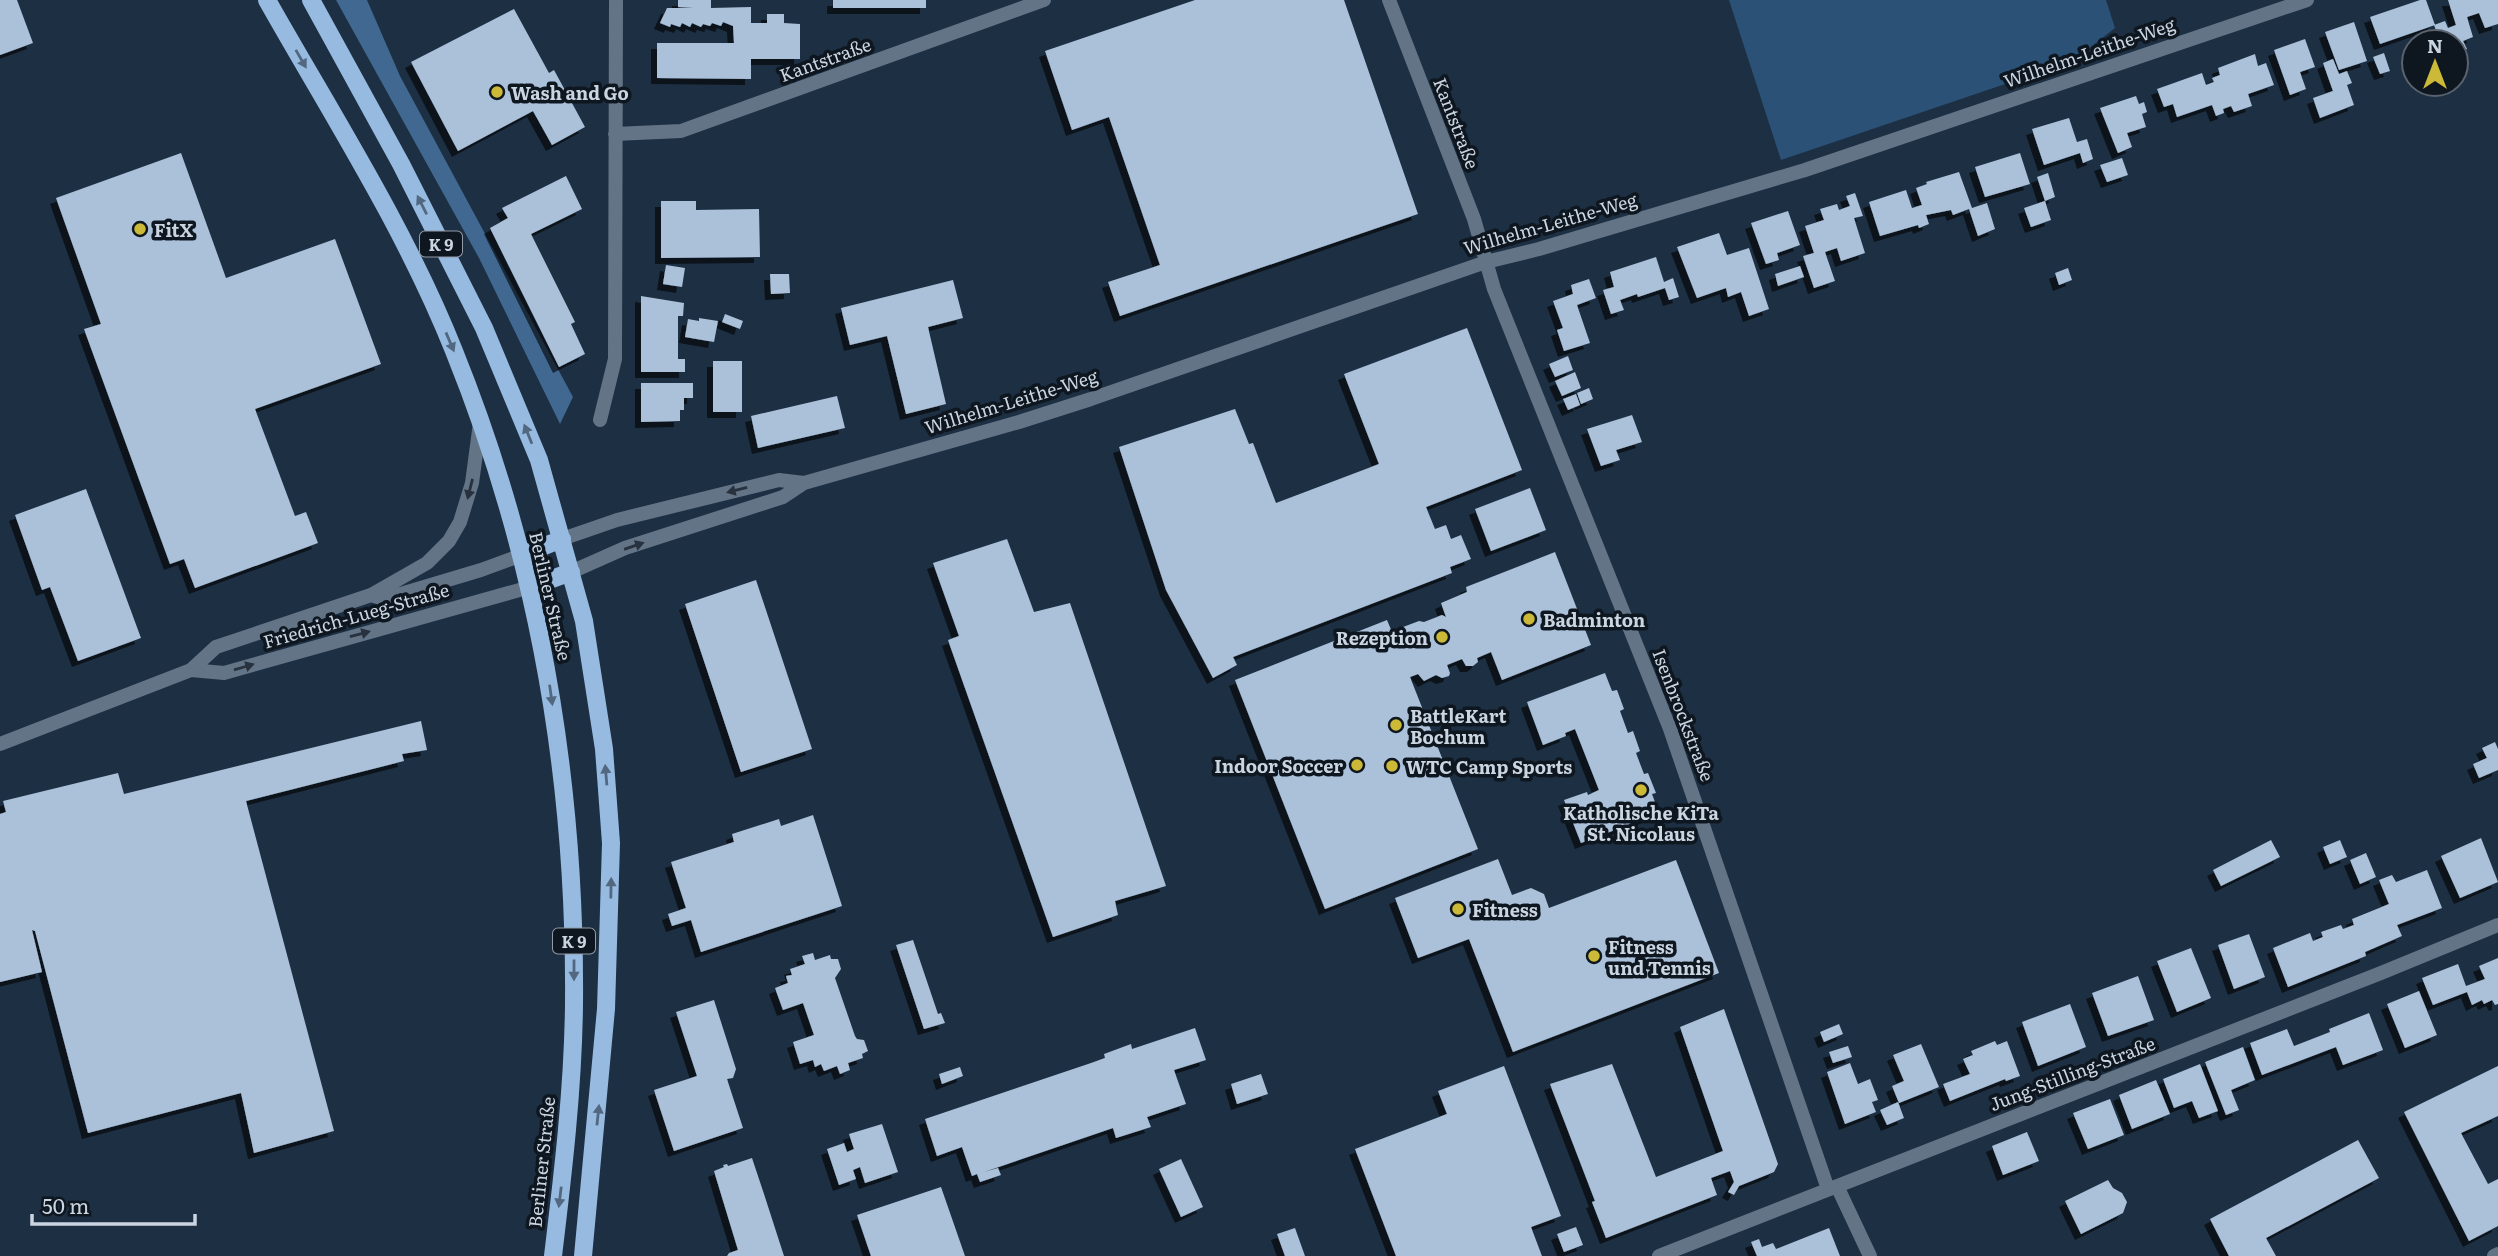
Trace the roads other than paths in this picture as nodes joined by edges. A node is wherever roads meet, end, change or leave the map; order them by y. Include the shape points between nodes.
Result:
1 (267, 0) edge
2 (311, 0) edge
3 (616, 0) edge
4 (1044, 0) edge
5 (1389, 0) edge
6 (2307, 0) edge
7 (615, 134) junction
8 (1486, 262) junction
9 (600, 420) dead end
10 (480, 421) junction
11 (803, 483) junction
12 (562, 539) junction
13 (522, 555) junction
14 (570, 572) junction
15 (530, 587) junction
16 (371, 595) junction
17 (191, 670) junction
18 (0, 744) edge
19 (2498, 925) edge
20 (1832, 1187) junction
21 (552, 1256) edge
22 (583, 1256) edge
23 (1659, 1256) edge
24 (1870, 1256) edge

1 -> 10 main road, Berliner Straße / K 9 via 423,280
12 -> 2 main road, Berliner Straße / K 9 via 538,460 484,328
3 - 7 street
4 - 7 street, Kantstraße via 681,131
5 - 8 street, Kantstraße via 1474,219
6 - 8 street, Wilhelm-Leithe-Weg via 1805,170
7 - 9 street via 615,359
8 - 11 street, Wilhelm-Leithe-Weg via 1091,399
8 - 20 street, Isenbrockstraße via 1670,729
10 - 13 main road, Berliner Straße / K 9
10 -> 16 street, Friedrich-Lueg-Straße via 472,483 449,541 427,563
11 -> 12 street, Wilhelm-Leithe-Weg via 779,480 617,520
14 -> 11 street, Wilhelm-Leithe-Weg via 625,548 783,497
12 - 13 main road, Wilhelm-Leithe-Weg
12 - 14 main road, Berliner Straße / K 9
13 - 15 main road, Berliner Straße / K 9
13 - 16 street, Friedrich-Lueg-Straße via 384,599
14 - 15 main road, Wilhelm-Leithe-Weg
22 -> 14 main road, Berliner Straße / K 9 via 606,1009 611,843 594,673
17 -> 15 street, Friedrich-Lueg-Straße via 224,673
15 -> 21 main road, Berliner Straße / K 9 via 563,775 574,945 563,1179
16 - 17 street, Friedrich-Lueg-Straße via 216,647
17 - 18 street, Friedrich-Lueg-Straße
19 - 20 street, Jung-Stilling-Straße
20 - 23 street, Jung-Stilling-Straße
20 - 24 street, Isenbrockstraße

